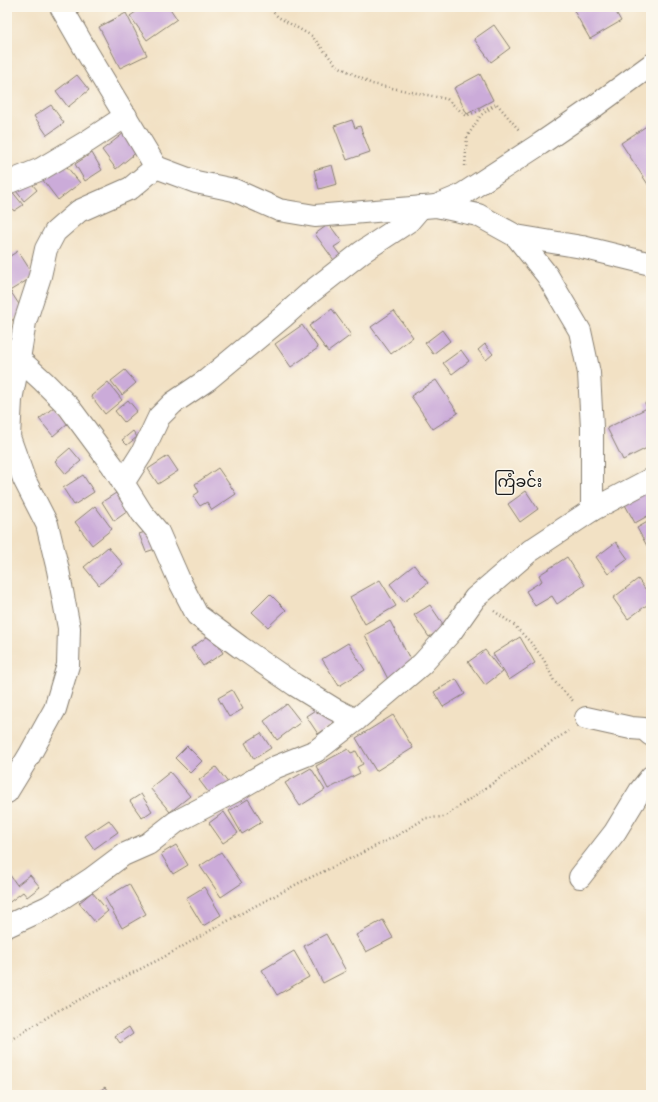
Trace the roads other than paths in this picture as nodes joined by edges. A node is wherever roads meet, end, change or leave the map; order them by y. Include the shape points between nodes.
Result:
1 (61, 7) edge
2 (651, 65) edge
3 (126, 116) junction
4 (156, 167) junction
5 (7, 183) edge
6 (428, 207) junction
7 (516, 236) junction
8 (651, 264) edge
9 (13, 352) edge
10 (9, 401) edge
11 (13, 474) edge
12 (651, 479) edge
13 (123, 483) junction
14 (592, 510) junction
15 (586, 718) road end
16 (356, 720) junction
17 (651, 734) edge
18 (651, 777) edge
19 (7, 792) edge
20 (580, 877) dead end
21 (7, 926) edge

1 - 3 street
2 - 6 street via 591,109 460,196
3 - 4 street
3 - 5 street via 42,169
4 - 6 street via 196,182 234,190 279,210 315,216
4 - 9 street via 131,188 78,211 55,232 46,249 40,276
6 - 7 street via 478,216
6 - 13 street via 362,252 207,380 173,404 160,417
7 - 8 street via 582,247
7 - 14 street via 547,274 580,331 589,373
9 - 10 street
9 - 13 street via 69,407 112,464
10 - 11 street
11 - 19 street via 24,479 47,524 69,628 68,665 55,709
12 - 14 street
13 - 16 street via 158,532 197,615 295,685
14 - 16 street via 530,551 475,598 451,632 422,664
15 - 17 street via 644,729
16 - 21 street via 316,751 276,767 176,822 148,844 123,855 48,907
18 - 20 street via 615,832

